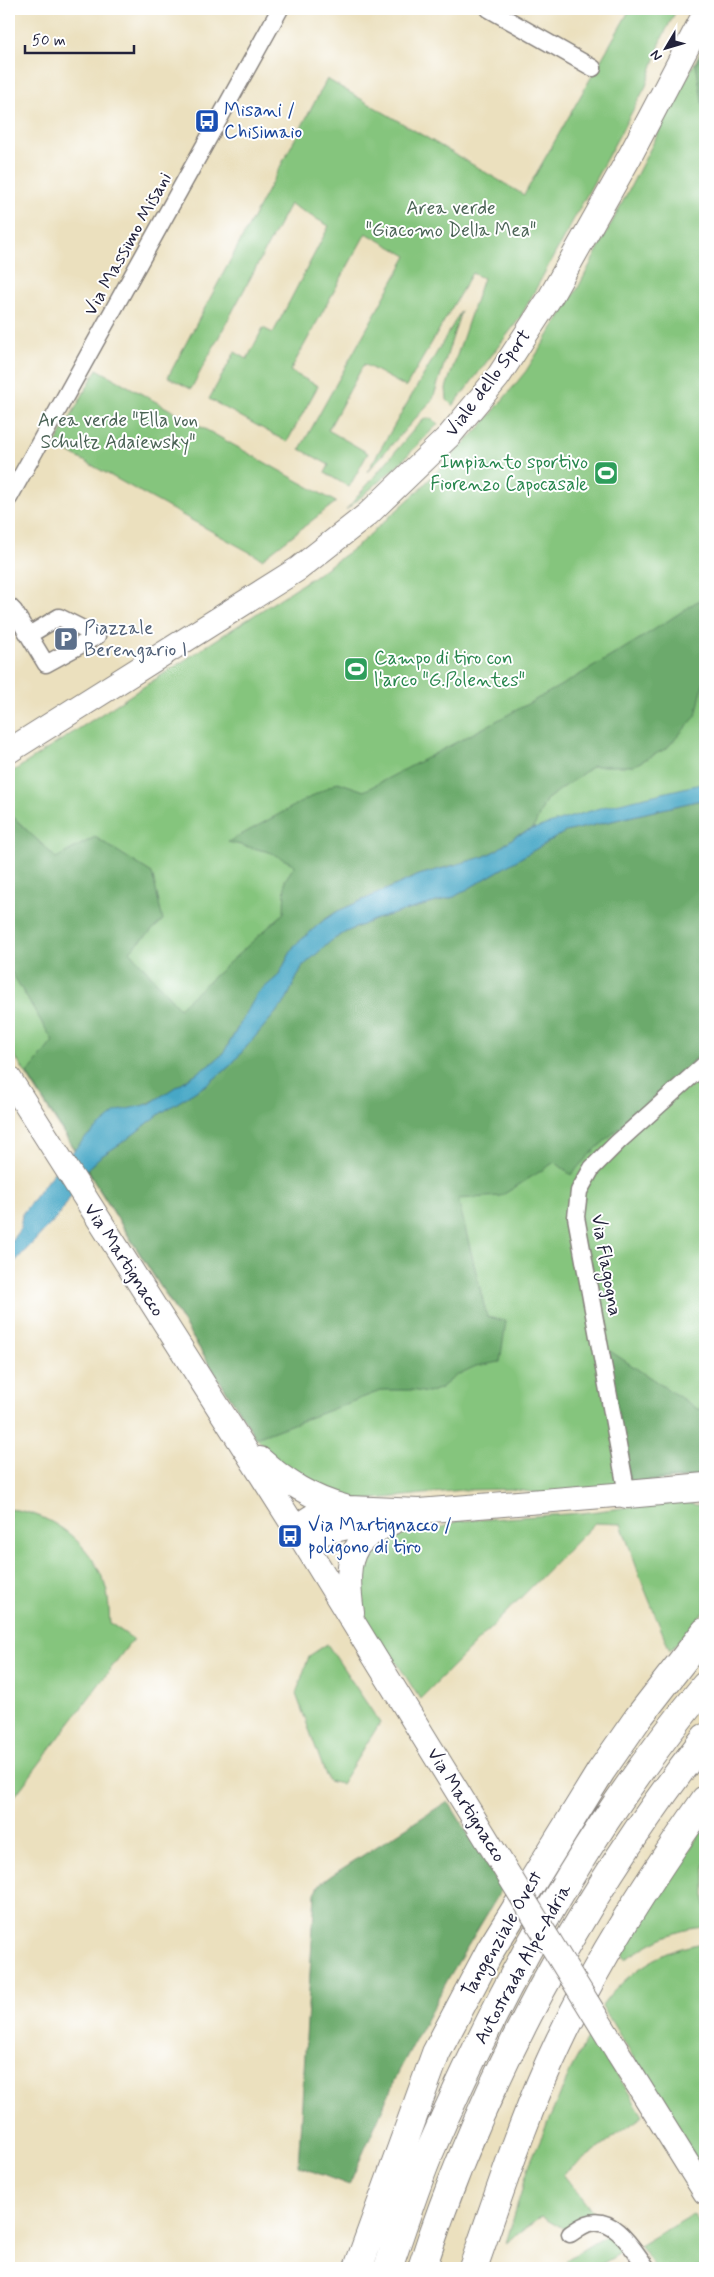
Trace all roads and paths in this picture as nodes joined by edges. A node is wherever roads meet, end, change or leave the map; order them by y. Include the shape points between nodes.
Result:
1 (280, 9) edge
2 (489, 9) edge
3 (705, 13) edge
4 (593, 68) dead end
5 (9, 498) edge
6 (9, 606) edge
7 (28, 635) dead end
8 (9, 752) edge
9 (705, 1064) edge
10 (9, 1078) edge
11 (240, 1441) junction
12 (698, 1491) edge
13 (627, 1494) junction
14 (349, 1508) junction
15 (419, 1511) junction
16 (297, 1531) junction
17 (353, 1622) junction
18 (705, 1632) edge
19 (705, 1686) edge
20 (705, 1738) edge
21 (705, 1800) edge
22 (705, 2192) edge
23 (570, 2234) dead end
24 (358, 2268) edge
25 (388, 2268) edge
26 (422, 2268) edge
27 (473, 2268) edge
28 (647, 2268) edge

1 - 5 street, Via Massimo Misani
2 - 4 street
3 - 8 main road, Viale dello Sport via 551,296 498,378 449,436 368,514 298,569
6 - 7 street
9 - 13 street, Via Flagogna via 602,1157 583,1184 576,1203
10 - 11 main road, Via Martignacco
11 - 14 main road, Via Martignacco via 299,1490
11 - 16 main road, Via Martignacco
12 - 13 highway
13 - 15 main road, Via Martignacco
14 - 15 main road, Via Martignacco
14 - 16 main road, Via Martignacco via 316,1514
15 - 16 main road, Via Martignacco via 316,1534
15 - 17 main road, Via Martignacco via 372,1532 357,1546 351,1557 348,1583
16 - 17 main road, Via Martignacco
17 - 22 main road, Via Martignacco, bridge
18 - 24 highway, Tangenziale Ovest via 601,1771 491,1949 436,2054
19 - 25 highway, Autostrada Alpe-Adria via 602,1828 522,1960 484,2031 430,2153
20 - 26 highway, Autostrada Alpe-Adria via 647,1816 600,1888 527,2018 470,2139
21 - 27 highway via 659,1865 572,2014 523,2125
23 - 28 street via 587,2224 610,2227 624,2238

